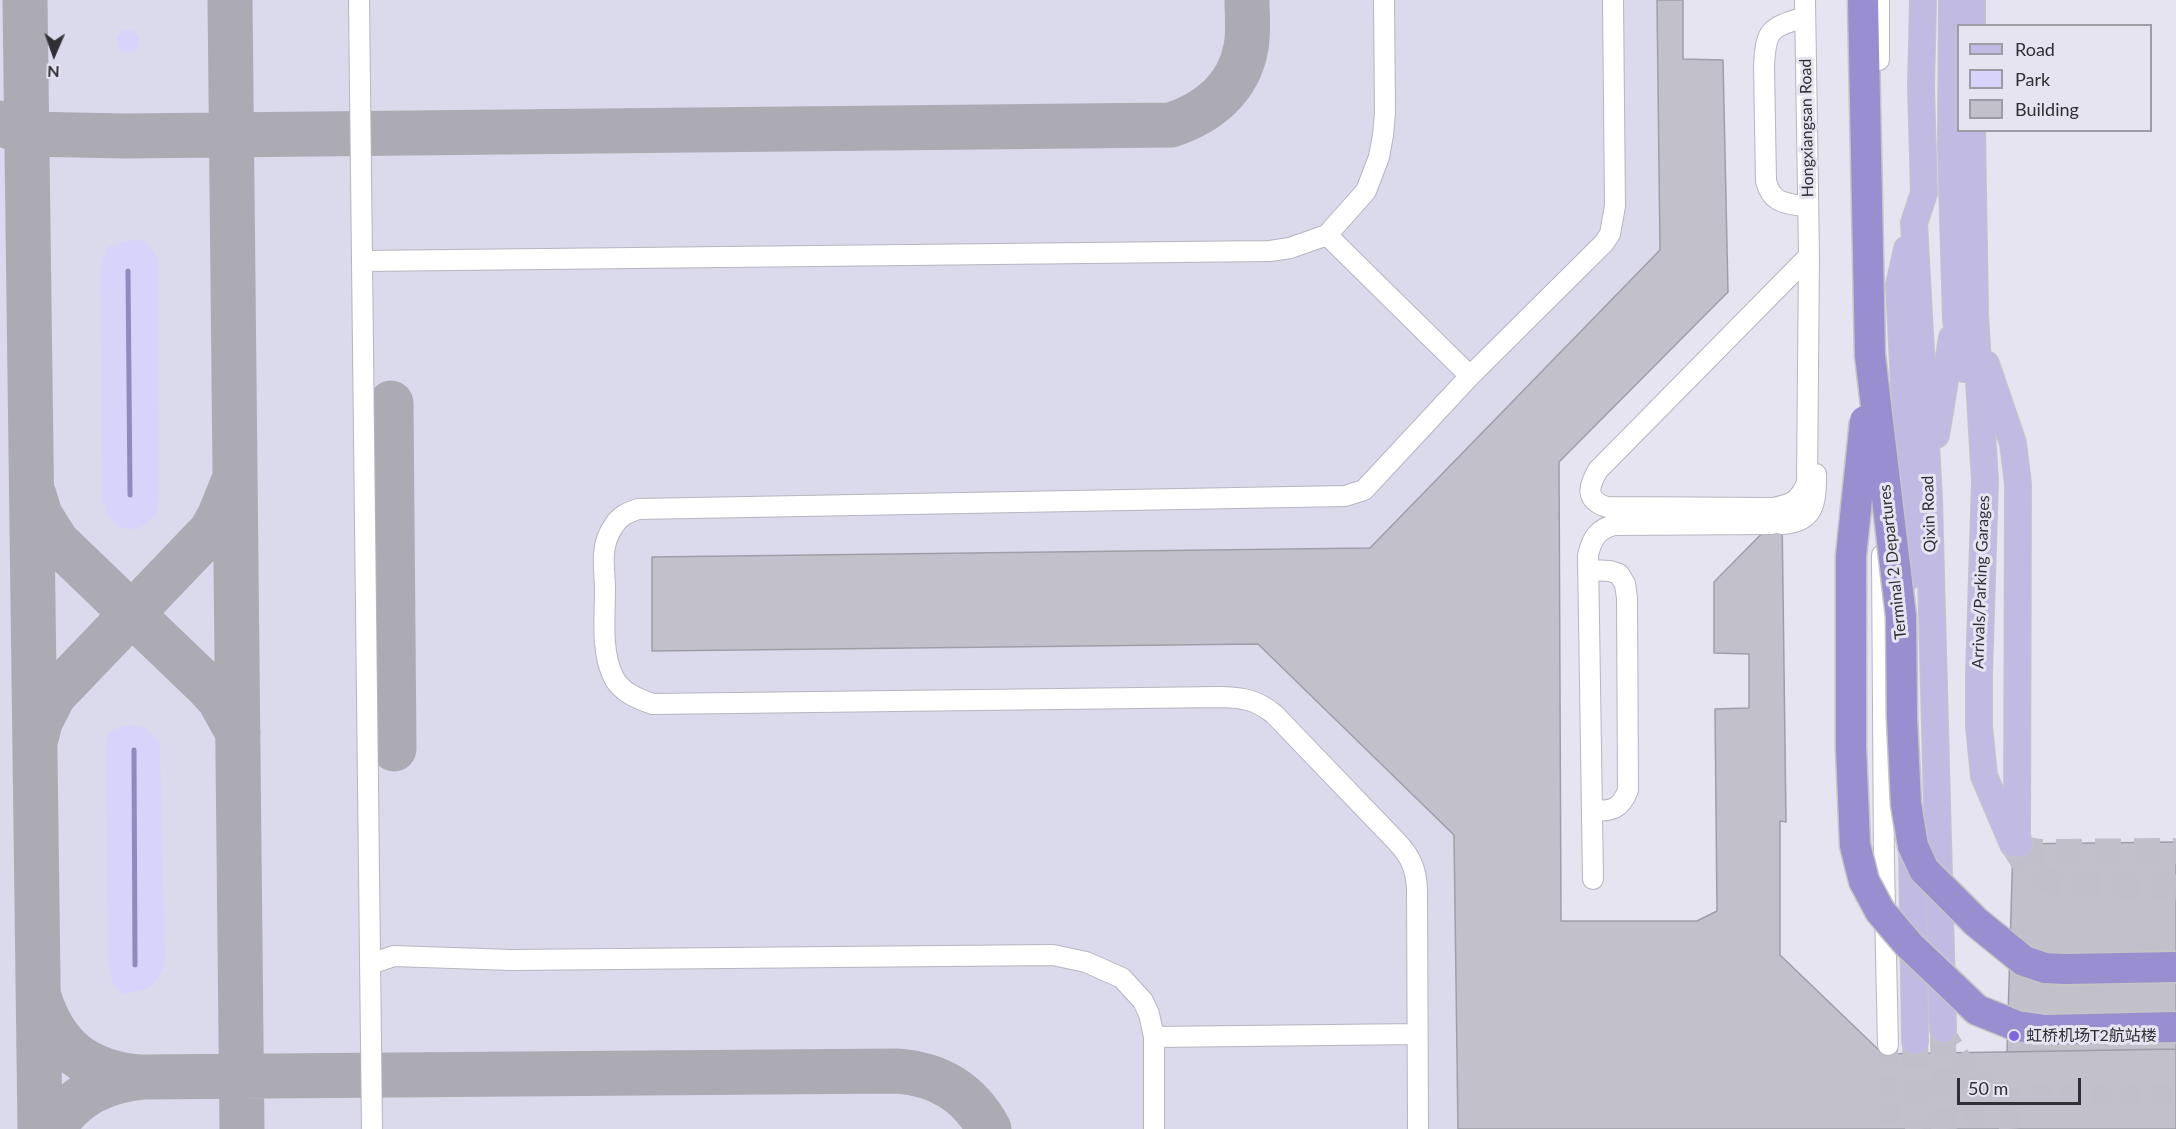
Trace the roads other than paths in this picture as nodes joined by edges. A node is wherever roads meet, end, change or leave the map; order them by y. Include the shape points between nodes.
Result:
1 (359, 0) edge
2 (1384, 0) edge
3 (1613, 0) edge
4 (1863, 0) edge
5 (1879, 0) edge
6 (1923, 0) edge
7 (1952, 0) edge
8 (1972, 0) edge
9 (1805, 9) edge
10 (1972, 24) edge
11 (1921, 87) junction
12 (1972, 132) edge
13 (1808, 207) junction
14 (1914, 223) junction
15 (1327, 235) junction
16 (1954, 247) junction
17 (1809, 256) junction
18 (362, 261) junction
19 (1965, 317) junction
20 (1870, 355) junction
21 (1470, 376) junction
22 (1929, 499) junction
23 (1588, 570) junction
24 (1592, 810) junction
25 (1593, 879) dead end
26 (370, 964) junction
27 (2176, 967) edge
28 (2176, 1027) edge
29 (1943, 1029) dead end
30 (1417, 1034) junction
31 (1154, 1037) junction
32 (1915, 1041) tunnel mouth
33 (1888, 1046) tunnel mouth
34 (372, 1129) edge
35 (1154, 1129) edge
36 (1418, 1129) edge

1 - 18 street
2 - 15 street via 1385,113 1379,157 1366,191
3 - 21 street via 1615,206 1610,234
4 - 20 highway, Terminal 2 Departures
5 - 33 street
6 - 11 main road, Qixin Road
7 - 16 main road, Arrivals/Parking Garages
8 - 10 main road
9 - 13 street, Hongxiangsan Road
9 - 13 street via 1777,26 1769,36 1764,78 1769,192 1775,200
11 - 14 main road, Qixin Road via 1924,193
11 - 16 main road
12 - 19 main road, Arrivals/Parking Garages
13 - 17 street, Hongxiangsan Road
14 - 22 main road, Qixin Road
14 - 32 main road via 1899,285 1906,423
15 - 18 street via 1270,251
15 - 21 street
16 - 19 main road, Arrivals/Parking Garages
17 - 17 street via 1598,470 1590,492 1597,504 1773,508 1791,504 1801,496 1807,483
17 - 23 street via 1817,285 1819,321 1816,486 1810,512 1797,523 1614,525 1603,528 1593,539
18 - 26 street
19 - 19 main road, Arrivals/Parking Garages via 2003,411 2013,443 2018,484 2016,844 1984,776 1981,755 1978,674 1984,481
19 - 22 main road via 1938,419
20 - 27 highway, Terminal 2 Departures, bridge via 1901,616 1906,804 1913,846 1924,870 1976,922 2024,961 2065,969
20 - 28 highway, bridge via 1851,556 1851,748 1855,845 1864,881 1880,911 1909,945 1977,1010 2017,1026 2045,1030
21 - 30 street via 1364,490 1345,496 638,509 623,514 614,524 604,553 605,636 613,678 629,694 653,704 1221,698 1262,704 1397,842 1413,864 1417,889
22 - 29 main road, Qixin Road
23 - 24 street
23 - 24 street via 1619,574 1627,598 1628,790 1621,805
24 - 25 street
26 - 31 street via 394,956 511,960 1053,955 1086,962 1122,978 1143,1001
26 - 34 street
30 - 31 street
30 - 36 street
31 - 35 street

